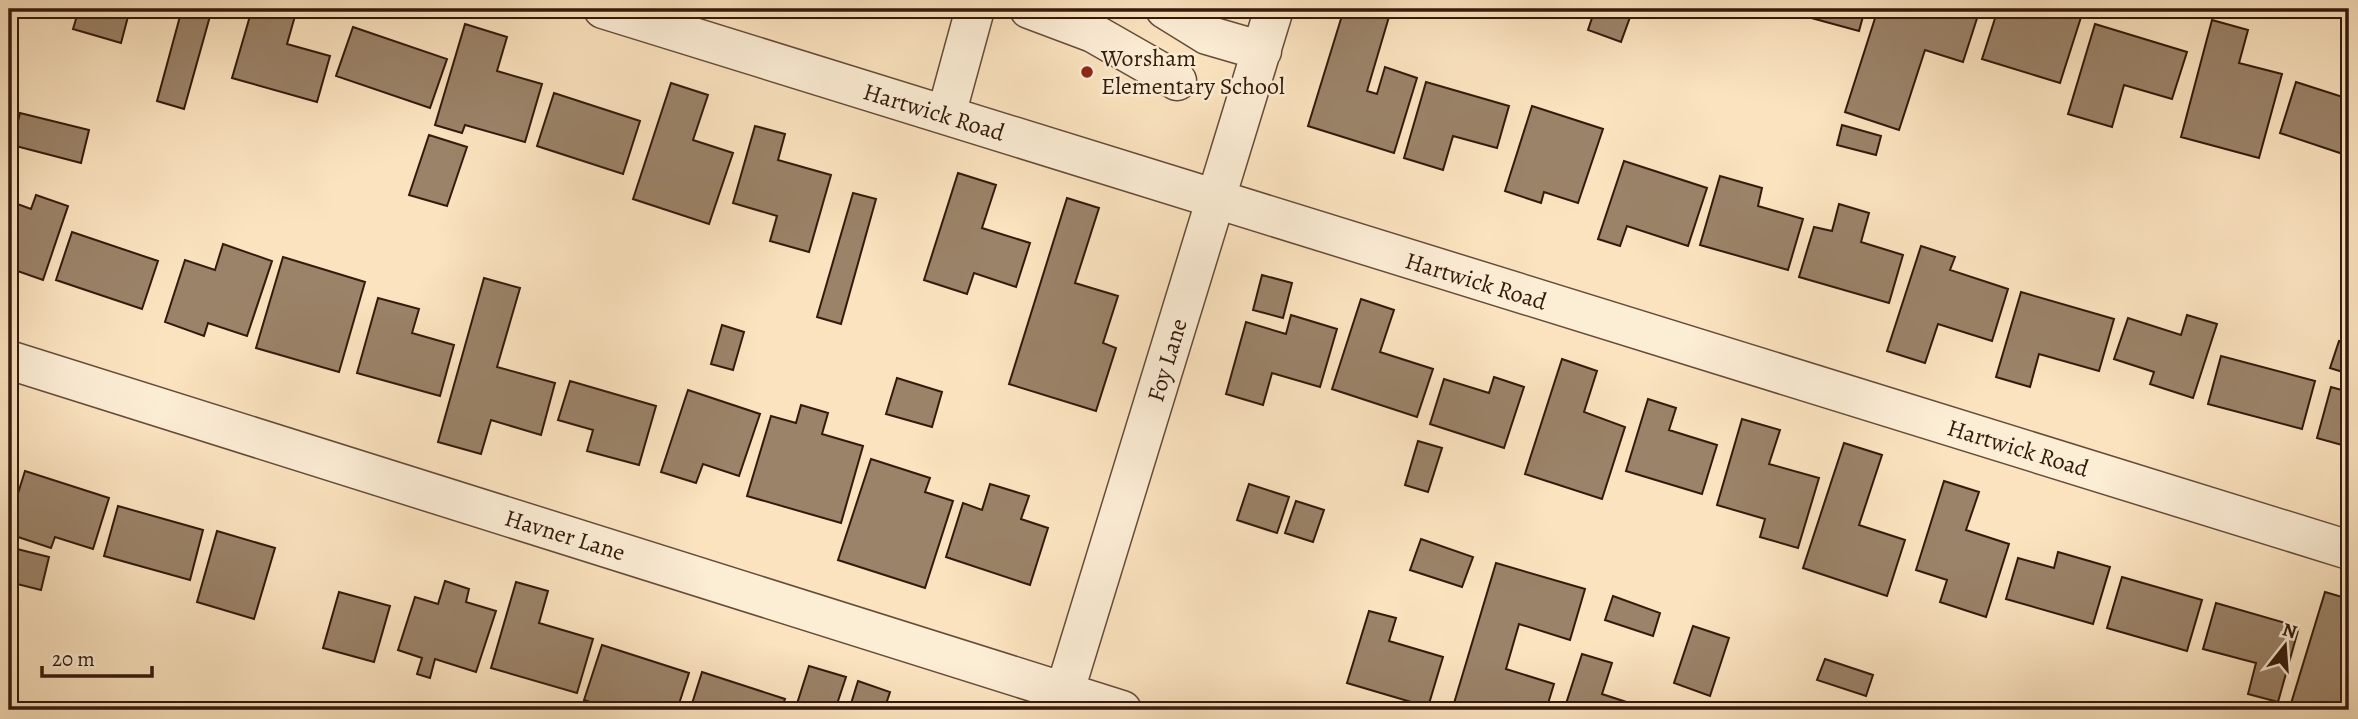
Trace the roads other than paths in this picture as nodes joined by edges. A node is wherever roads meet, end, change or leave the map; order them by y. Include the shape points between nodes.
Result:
1 (603, 9) edge
2 (975, 9) edge
3 (1030, 9) edge
4 (1165, 9) edge
5 (1274, 9) edge
6 (1262, 51) junction
7 (1177, 81) dead end
8 (946, 115) junction
9 (1216, 201) junction
10 (9, 360) edge
11 (2349, 550) edge
12 (1061, 701) edge
13 (1122, 710) edge

1 - 8 street, Hartwick Road
2 - 8 street
3 - 7 street via 1093,33
4 - 6 street via 1207,35
5 - 6 street, Foy Lane
6 - 9 street, Foy Lane
8 - 9 street, Hartwick Road
9 - 11 street, Hartwick Road
9 - 12 street, Foy Lane
10 - 12 street, Havner Lane
12 - 13 street, Havner Lane

